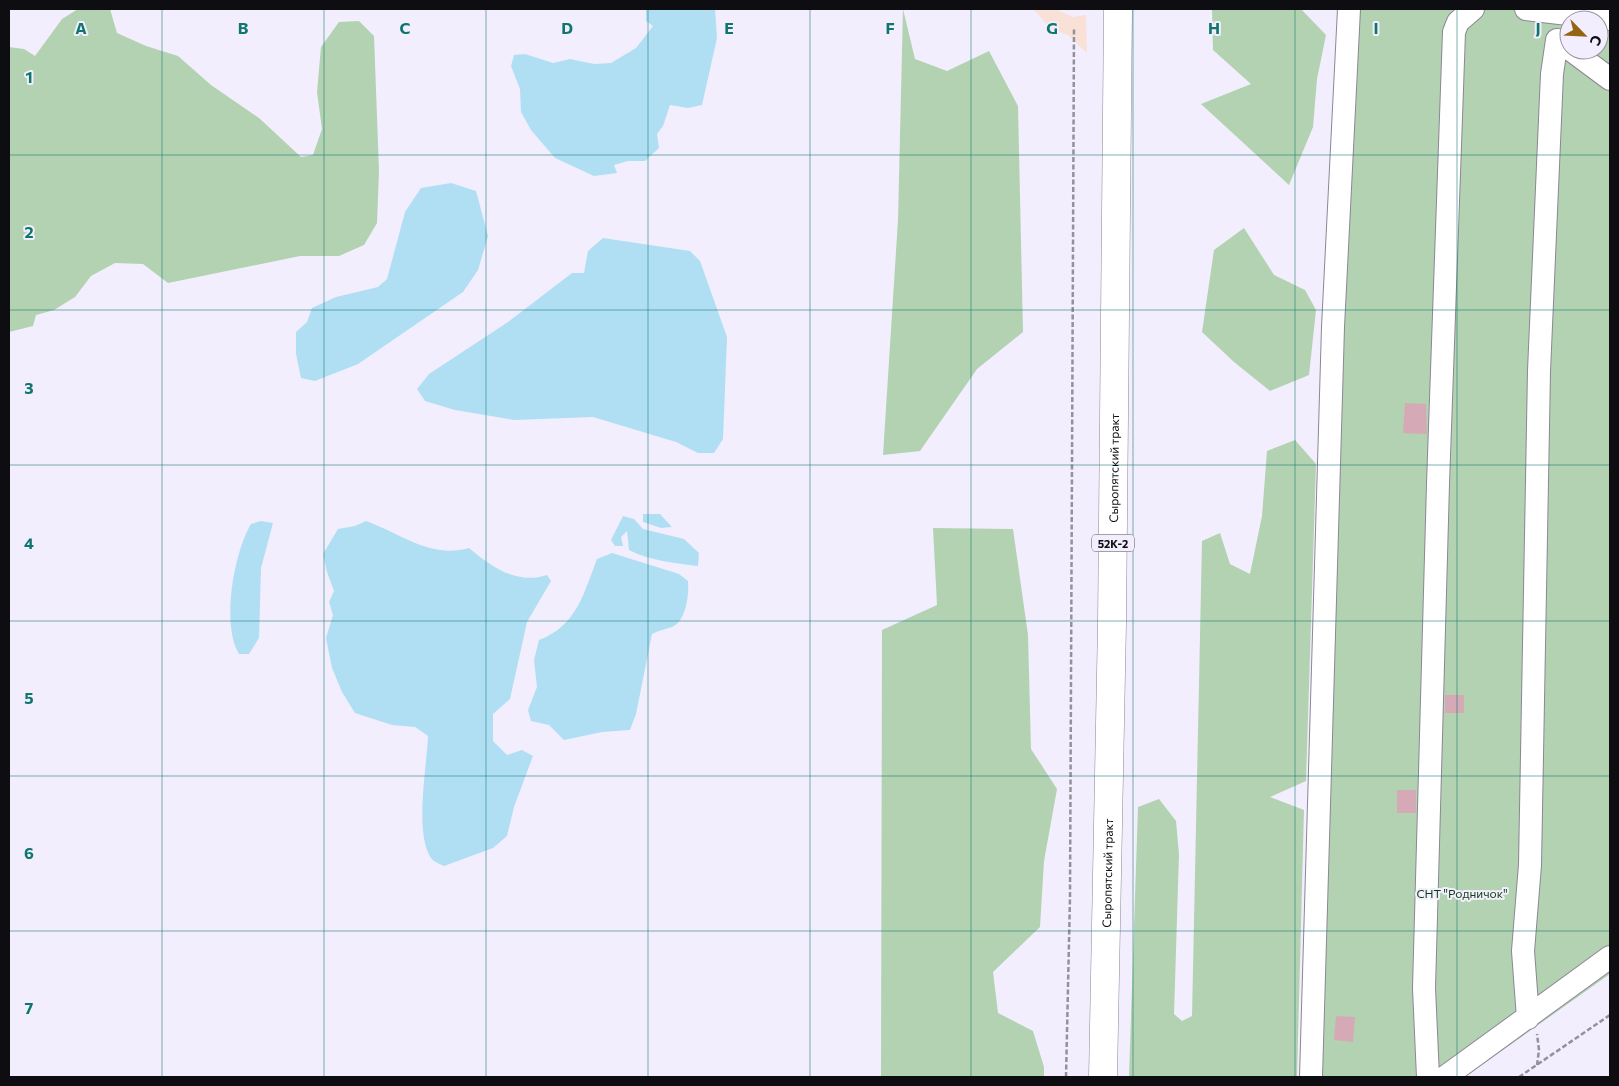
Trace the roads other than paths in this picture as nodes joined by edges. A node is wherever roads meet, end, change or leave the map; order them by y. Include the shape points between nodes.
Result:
1 (1100, 9) edge
2 (1118, 9) edge
3 (1349, 9) edge
4 (1473, 9) edge
5 (1516, 9) edge
6 (1526, 9) edge
7 (1610, 19) edge
8 (1559, 40) edge
9 (1559, 60) edge
10 (1584, 60) edge
11 (1610, 80) edge
12 (1610, 957) edge
13 (1528, 1018) junction
14 (1087, 1077) edge
15 (1103, 1077) edge
16 (1311, 1077) edge
17 (1428, 1077) edge
18 (1445, 1077) edge

1 - 14 main road, Сыропятский тракт / 52К-2 via 1096,601
2 - 15 main road, Сыропятский тракт / 52К-2 via 1112,623
3 - 16 street via 1333,336
4 - 17 street via 1458,22 1454,32 1424,988
5 - 8 street via 1534,18
6 - 7 street
9 - 13 street via 1552,74 1539,371 1530,865 1523,951
10 - 11 street
12 - 13 street
13 - 18 street

